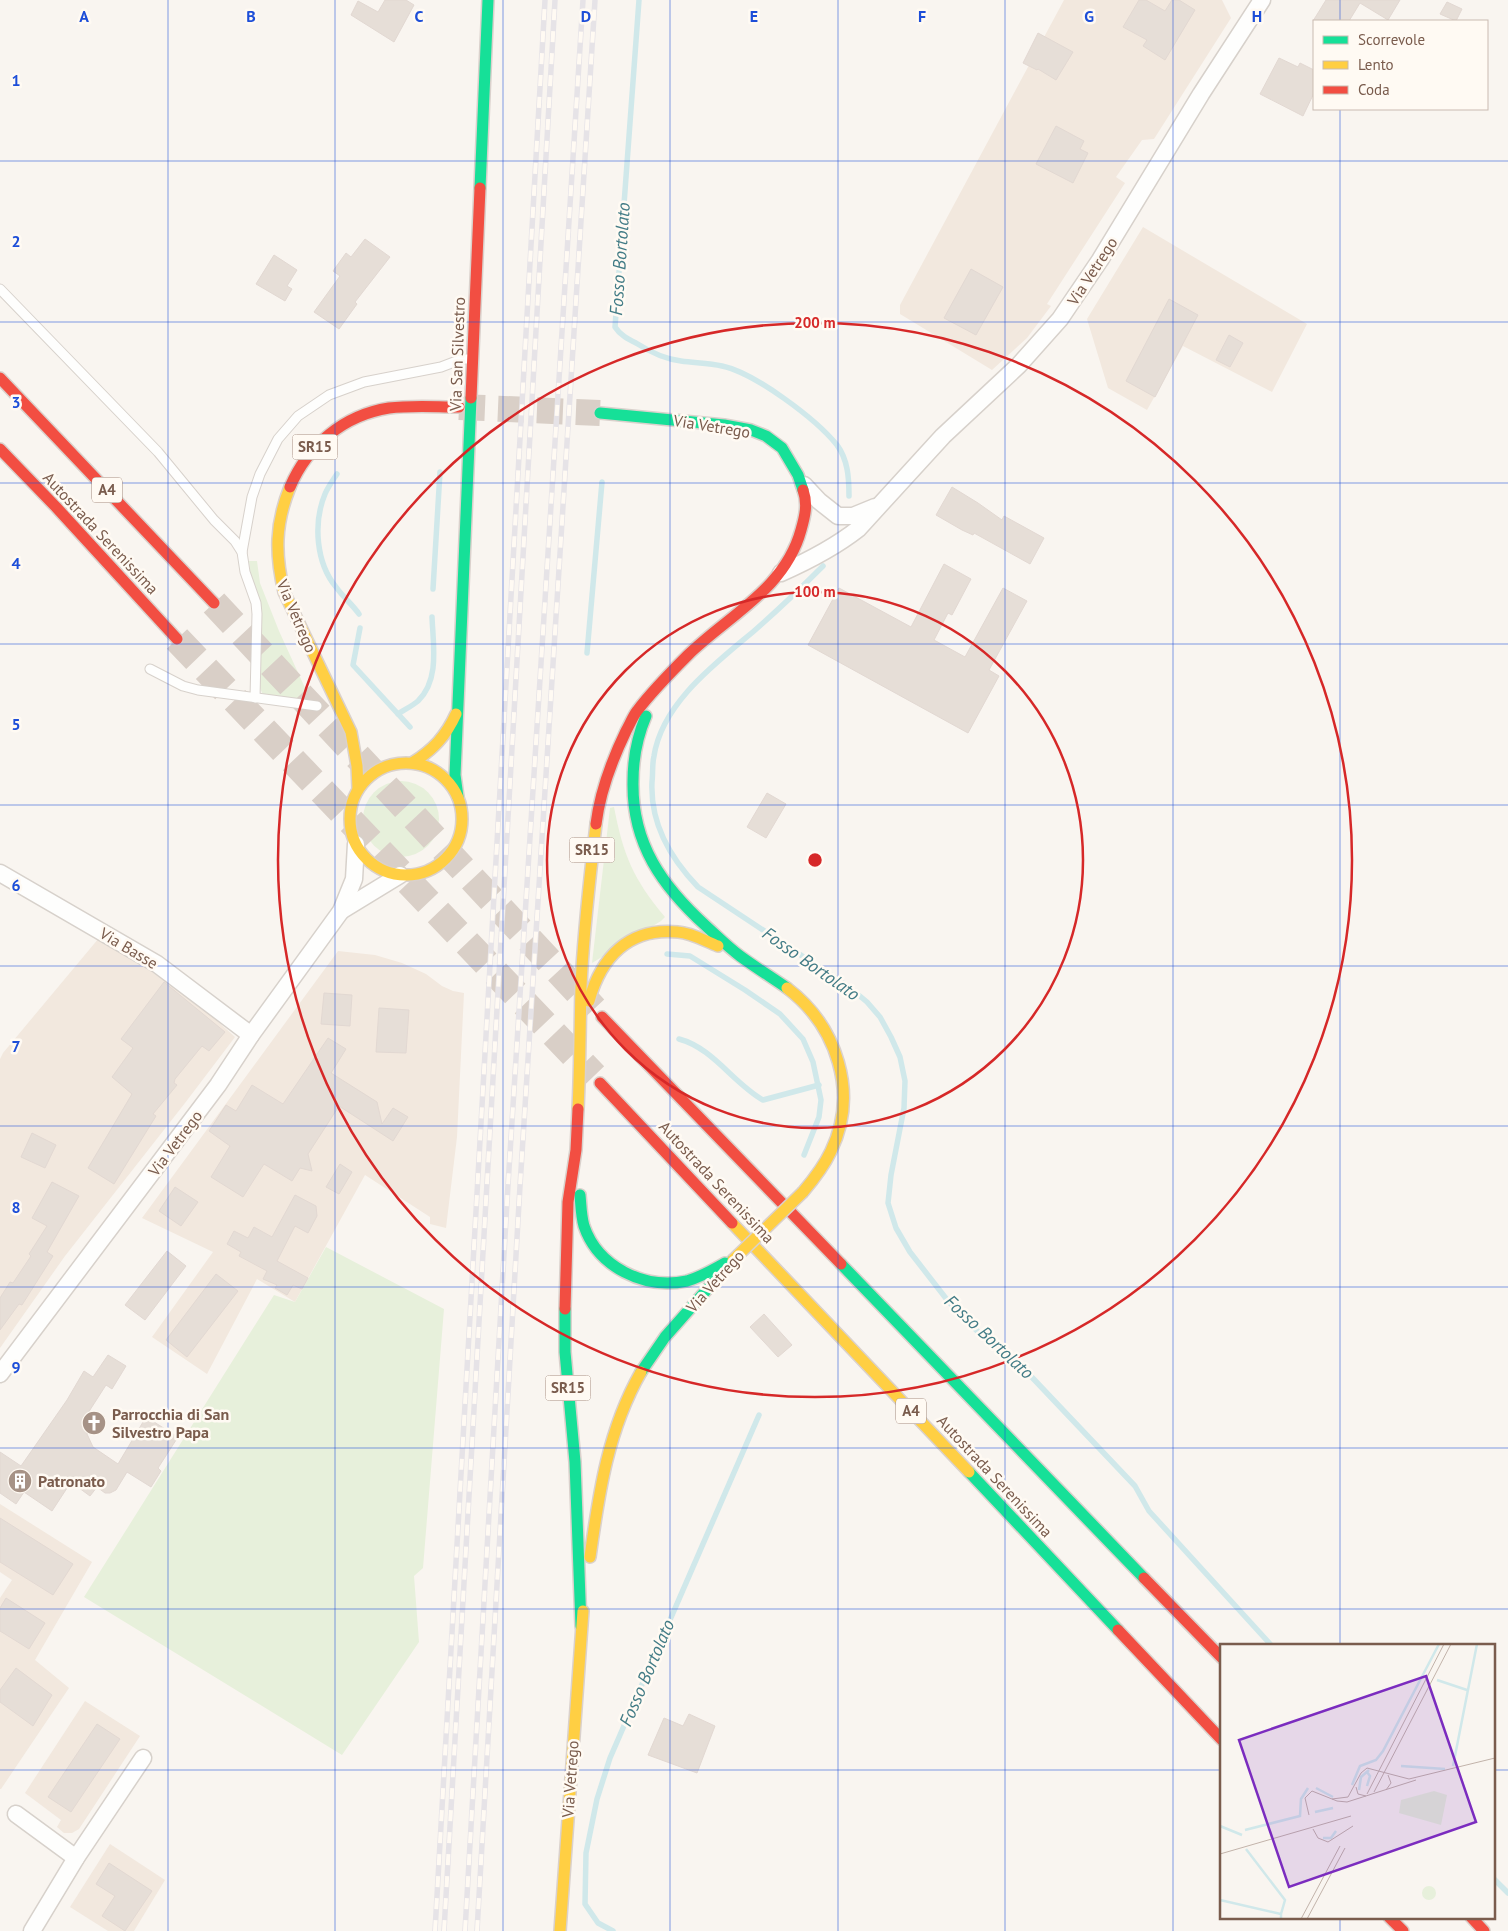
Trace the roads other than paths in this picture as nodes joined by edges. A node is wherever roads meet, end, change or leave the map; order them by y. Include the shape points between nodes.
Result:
1 (488, 0) edge
2 (1262, 0) edge
3 (0, 289) edge
4 (473, 359) junction
5 (0, 378) edge
6 (459, 407) tunnel mouth
7 (600, 413) tunnel mouth
8 (0, 449) edge
9 (801, 482) junction
10 (877, 506) junction
11 (242, 552) junction
12 (781, 573) junction
13 (214, 603) tunnel mouth
14 (177, 639) tunnel mouth
15 (150, 669) dead end
16 (666, 678) junction
17 (255, 698) junction
18 (318, 706) dead end
19 (458, 709) junction
20 (351, 732) junction
21 (368, 745) dead end
22 (383, 754) dead end
23 (400, 762) junction
24 (412, 763) junction
25 (358, 789) junction
26 (458, 797) junction
27 (356, 844) junction
28 (0, 873) edge
29 (400, 875) junction
30 (341, 911) junction
31 (738, 955) junction
32 (602, 1017) tunnel mouth
33 (251, 1034) junction
34 (582, 1041) junction
35 (600, 1083) tunnel mouth
36 (576, 1150) junction
37 (733, 1260) junction
38 (1, 1371) edge
39 (581, 1626) junction
40 (1220, 1656) edge
41 (1220, 1738) edge
42 (143, 1758) dead end
43 (16, 1814) dead end
44 (76, 1858) junction
45 (1391, 1918) edge
46 (1472, 1918) edge
47 (32, 1931) edge
48 (560, 1931) edge
49 (1402, 1931) edge
50 (1484, 1931) edge

1 - 4 main road, Via San Silvestro
2 - 10 street, Via Vetrego via 1060,319 1019,365 943,436
3 - 11 lane via 158,452
4 - 11 lane via 364,382 329,395 298,416 278,439 260,474 252,497
4 - 19 main road, Via San Silvestro
5 - 13 main road, Autostrada Serenissima / A4
6 - 20 main road, Via Vetrego / SR15 via 404,406 353,418 318,442 301,463 290,488 278,530 277,551 284,592
7 - 9 main road, Via Vetrego / SR15 via 724,424 751,430 782,448
8 - 14 main road, Autostrada Serenissima
9 - 10 street, Via Vetrego via 838,516 853,516
9 - 12 main road, Via Vetrego / SR15 via 806,498 803,531 791,560
10 - 12 street, Via Vetrego via 844,540
11 - 17 lane via 256,603
12 - 16 main road, Via Vetrego / SR15
15 - 17 lane via 182,686
16 - 31 main road, Via Vetrego / SR15 via 643,722 632,783 634,815 657,873 676,898
16 - 34 main road, Via Vetrego / SR15 via 636,712 623,736 598,809 586,899 581,987
17 - 18 lane
19 - 24 main road, Via San Silvestro via 450,730 440,743
19 - 26 main road, Via San Silvestro / SR15 via 455,775
20 - 21 main road, Via Vetrego / SR15
20 - 25 main road, Via Vetrego / SR15
22 - 23 main road, Via Vetrego / SR15
23 - 24 main road, Via Vetrego / SR15
23 - 25 main road, Via Vetrego / SR15 via 369,776
24 - 26 main road, Via Vetrego / SR15 via 426,766 439,774
25 - 27 main road, Via Vetrego / SR15 via 351,806 350,826
26 - 29 main road, Via Vetrego / SR15 via 462,816 459,835 450,852 436,866 419,874
27 - 29 main road, Via Vetrego / SR15 via 366,859 382,870
27 - 30 street, Via Vetrego via 354,879
28 - 33 street, Via Basse via 157,964
29 - 30 street, Via Vetrego
30 - 33 street, Via Vetrego
31 - 34 main road, SR15 via 677,932 652,932 627,942 609,956 599,971
31 - 37 main road, Via Vetrego / SR15, bridge via 782,985 823,1024 842,1070 844,1098 840,1124 826,1162 803,1192
32 - 40 main road, Autostrada Serenissima
33 - 38 street, Via Vetrego via 201,1108
34 - 36 main road, Via Vetrego / SR15
35 - 41 main road, Autostrada Serenissima / A4
36 - 37 main road, SR15 via 584,1226 589,1238 610,1264 641,1279 668,1283 693,1279
36 - 39 main road, Via Vetrego / SR15 via 568,1202 565,1352 575,1462
37 - 39 main road, Via Vetrego / SR15 via 649,1358 623,1404 602,1473
39 - 48 main road, Via Vetrego / SR15
42 - 44 street
43 - 44 street
44 - 47 street
45 - 49 main road
46 - 50 main road

